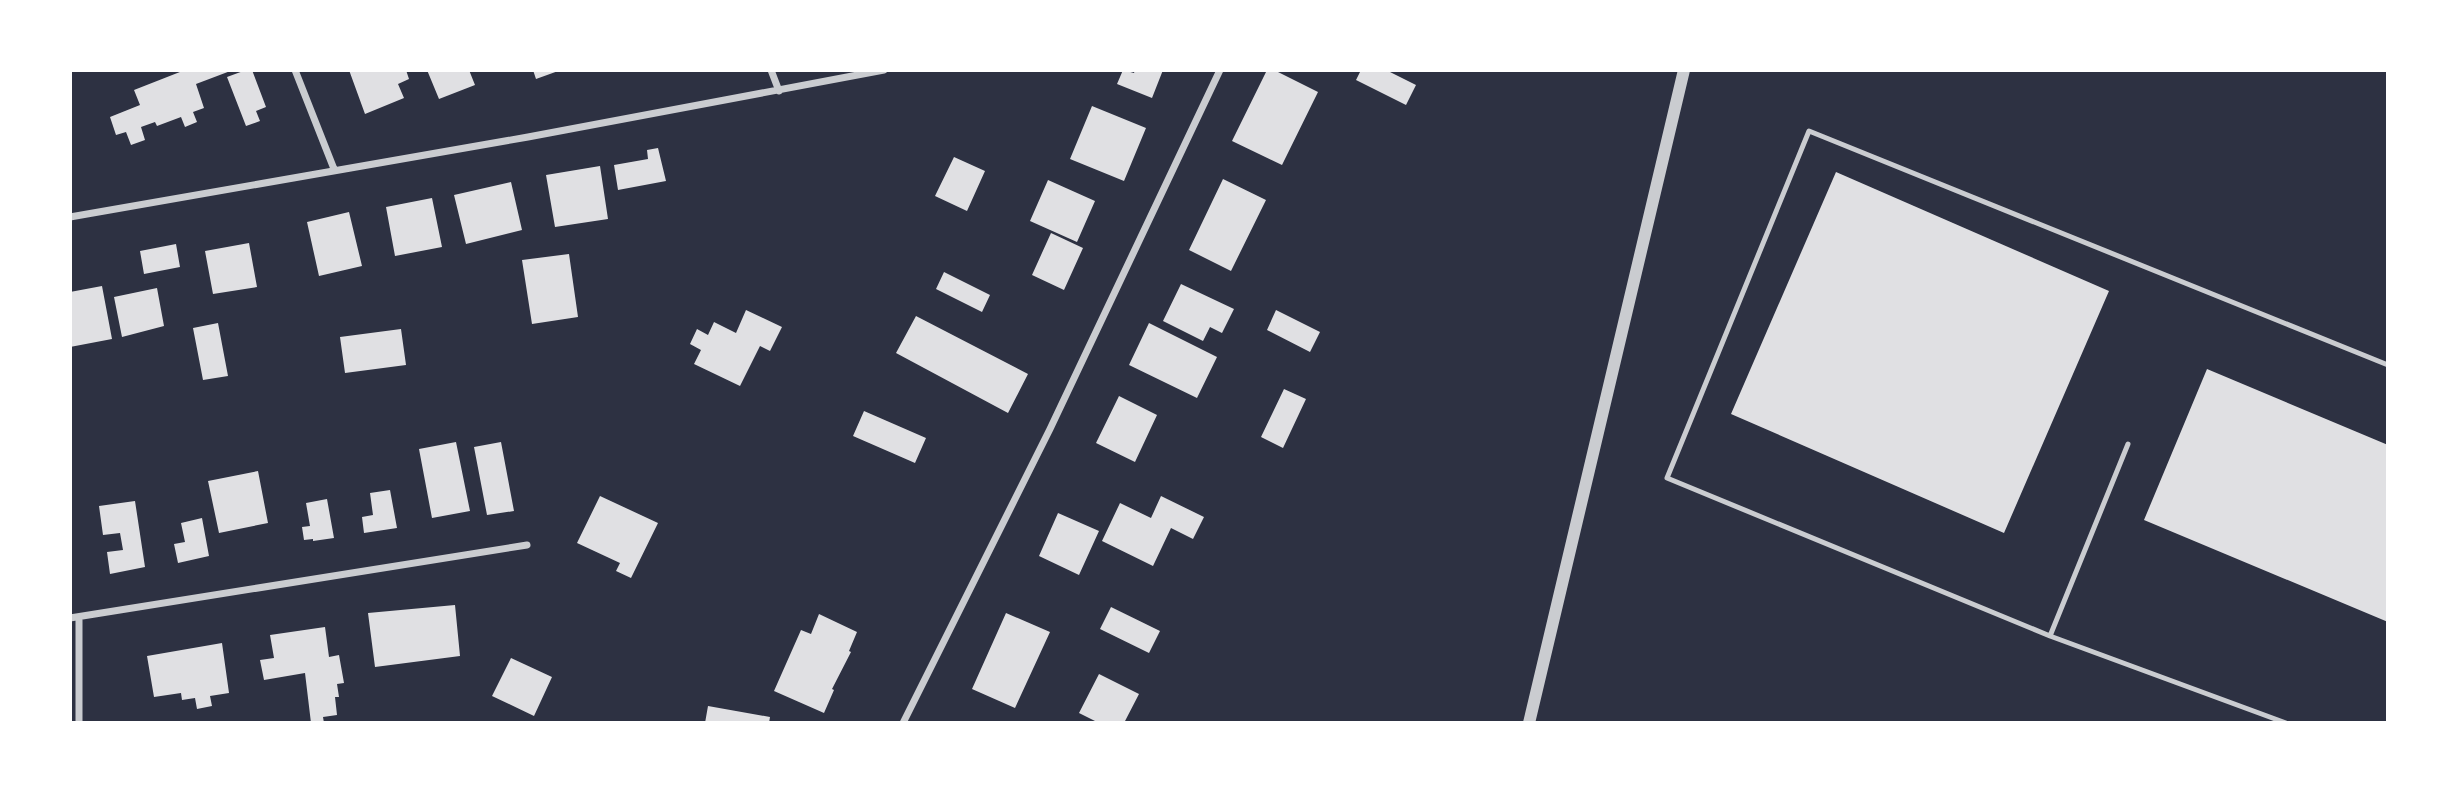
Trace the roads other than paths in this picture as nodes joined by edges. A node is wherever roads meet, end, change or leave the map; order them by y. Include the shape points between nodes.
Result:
1 (295, 70) edge
2 (771, 70) edge
3 (884, 70) edge
4 (1220, 70) edge
5 (1684, 70) edge
6 (779, 91) junction
7 (334, 169) junction
8 (70, 217) edge
9 (2388, 365) edge
10 (2128, 444) dead end
11 (527, 545) dead end
12 (79, 617) junction
13 (70, 618) edge
14 (2050, 636) junction
15 (79, 723) edge
16 (903, 723) edge
17 (1529, 723) edge
18 (2286, 723) edge

1 - 7 street
2 - 6 street
3 - 6 street
4 - 16 street via 1050,429
5 - 17 street
6 - 7 street
7 - 8 street
9 - 14 lane via 1809,131 1667,478
10 - 14 lane
11 - 12 street
12 - 13 street
12 - 15 street
14 - 18 lane

